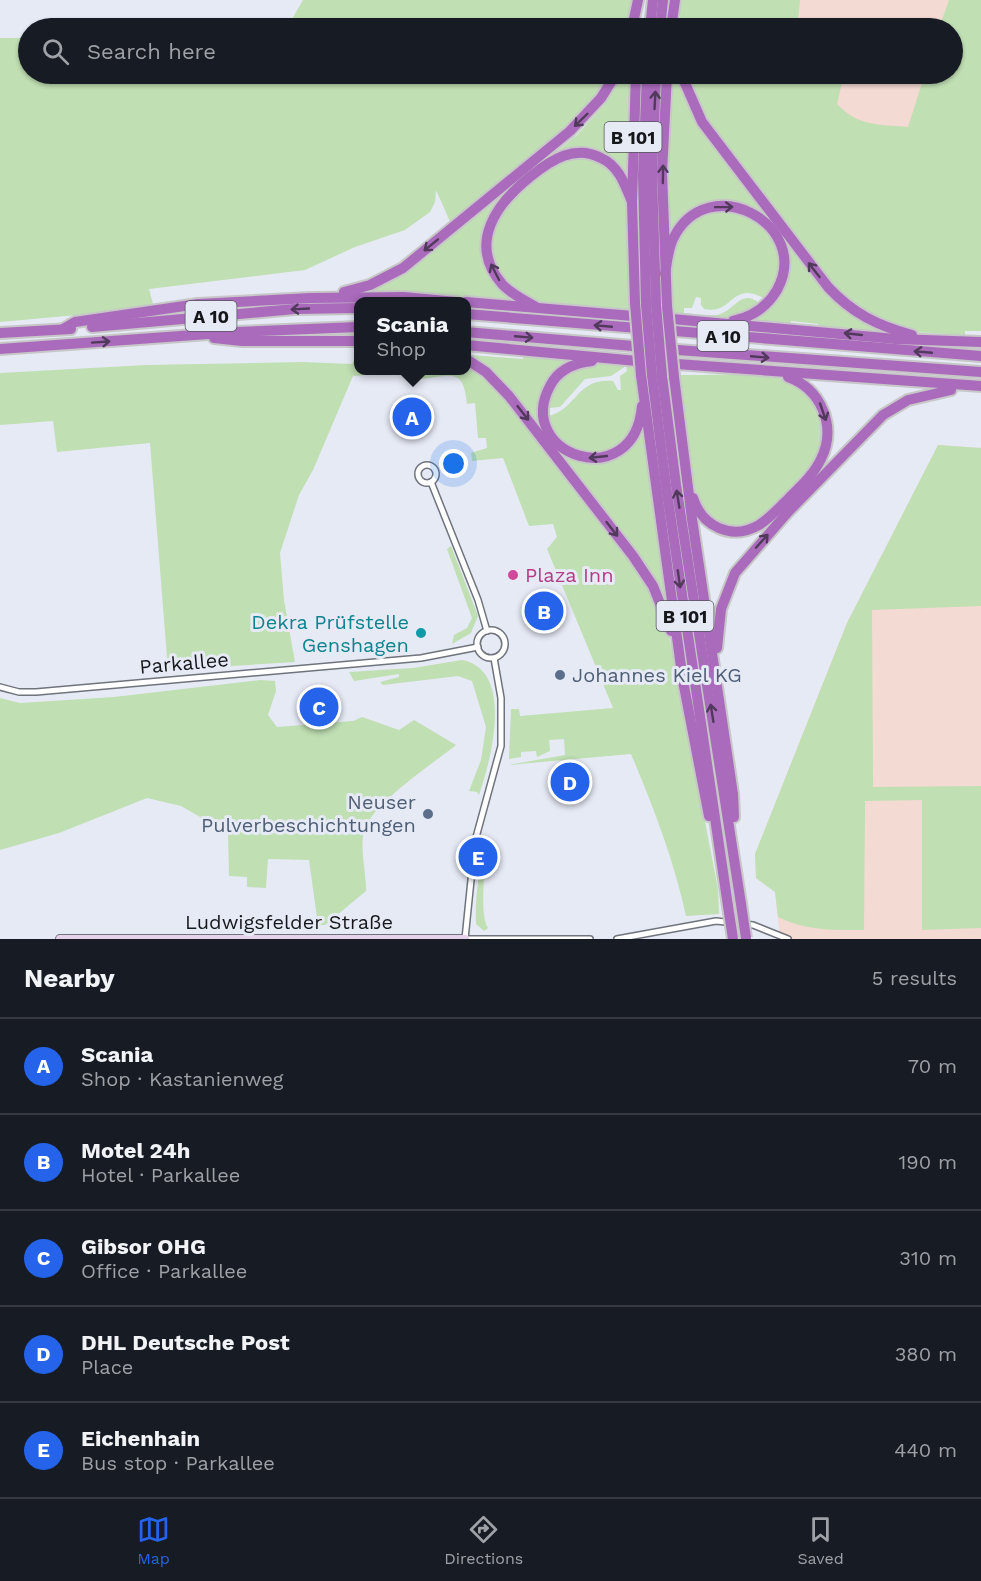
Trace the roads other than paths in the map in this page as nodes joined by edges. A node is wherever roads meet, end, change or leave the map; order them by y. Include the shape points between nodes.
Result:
1 (638, 0) edge
2 (643, 0) edge
3 (653, 0) edge
4 (663, 0) edge
5 (675, 0) edge
6 (634, 18) edge
7 (641, 18) edge
8 (651, 18) edge
9 (661, 18) edge
10 (672, 18) edge
11 (676, 18) edge
12 (610, 84) edge
13 (636, 84) edge
14 (647, 84) edge
15 (657, 84) edge
16 (666, 84) edge
17 (685, 84) edge
18 (632, 202) junction
19 (665, 274) junction
20 (310, 298) junction
21 (354, 298) edge
22 (471, 302) edge
23 (651, 304) junction
24 (354, 308) edge
25 (539, 308) junction
26 (471, 314) edge
27 (673, 319) junction
28 (354, 327) edge
29 (63, 329) junction
30 (471, 332) edge
31 (0, 333) edge
32 (195, 335) junction
33 (354, 341) edge
34 (933, 341) junction
35 (981, 342) edge
36 (471, 345) edge
37 (0, 349) edge
38 (981, 356) edge
39 (471, 362) edge
40 (646, 362) junction
41 (761, 371) junction
42 (981, 372) edge
43 (652, 375) junction
44 (981, 387) edge
45 (643, 389) junction
46 (685, 469) junction
47 (431, 482) dead end
48 (487, 631) junction
49 (478, 646) junction
50 (494, 658) junction
51 (683, 681) junction
52 (0, 687) edge
53 (721, 705) junction
54 (734, 854) junction
55 (720, 857) junction
56 (746, 938) edge
57 (60, 939) edge
58 (465, 939) edge
59 (590, 939) edge
60 (617, 939) edge
61 (733, 939) edge
62 (788, 939) edge

1 - 6 highway
2 - 7 highway
3 - 8 highway
4 - 9 highway
5 - 10 highway
5 - 11 highway
12 -> 20 highway via 570,131 403,267 370,285
13 - 18 highway, B 101
14 - 23 highway, B 101 via 643,175
23 -> 15 highway, B 101
19 -> 16 highway, B 101 via 662,173
34 -> 17 highway via 878,325 837,296 702,122
18 - 23 highway, B 101
25 -> 18 highway via 508,290 495,274 487,242 494,213 511,192 564,155 584,153 609,162
19 - 23 highway, B 101
19 -> 27 highway via 676,233 686,220 705,209 744,208 773,231 781,249 780,282 771,299 749,316 724,321
20 - 21 highway
20 - 29 highway via 198,304 75,322
22 - 25 highway
23 - 43 highway, B 101, bridge
23 - 43 highway, B 101, bridge
23 - 46 highway, B 101, bridge via 674,377
24 -> 29 highway, A 10 via 295,309
25 - 27 highway
38 -> 26 highway, A 10
34 -> 27 highway
28 - 32 highway, A 10
29 - 31 highway, A 10
30 -> 42 highway, A 10
32 - 33 highway via 242,341
37 -> 32 highway, A 10
34 - 35 highway
36 - 40 highway
39 -> 51 highway via 509,396 633,556 656,592 669,624
40 - 41 highway
45 -> 40 highway via 640,422 630,441 617,452 585,458 564,450 552,437 545,420 544,400 555,377 575,364 596,360
41 - 44 highway
41 -> 46 highway via 787,376 806,386 825,413 826,448 813,472 771,516 751,528 726,531 705,519 697,509
43 - 45 highway, B 101
54 -> 43 highway, B 101 via 676,484
43 -> 55 highway, B 101
53 -> 44 highway via 717,639 721,609 728,588 752,552 883,415 930,393
45 - 51 highway, B 101
46 - 53 highway, B 101
47 - 48 street
48 - 49 street via 479,637
48 - 50 street via 496,631 505,641 504,650
49 - 50 street via 485,657
49 - 52 street, Parkallee via 421,658 36,692
50 - 58 street via 501,698 501,746 475,841
51 - 55 highway, B 101 via 705,804
53 - 54 highway, B 101 via 733,794
54 - 56 highway, B 101, bridge
55 - 61 highway, B 101, bridge
57 - 58 street, Ludwigsfelder Straße
58 - 59 street, Ludwigsfelder Straße
60 - 62 street via 716,921 753,925

